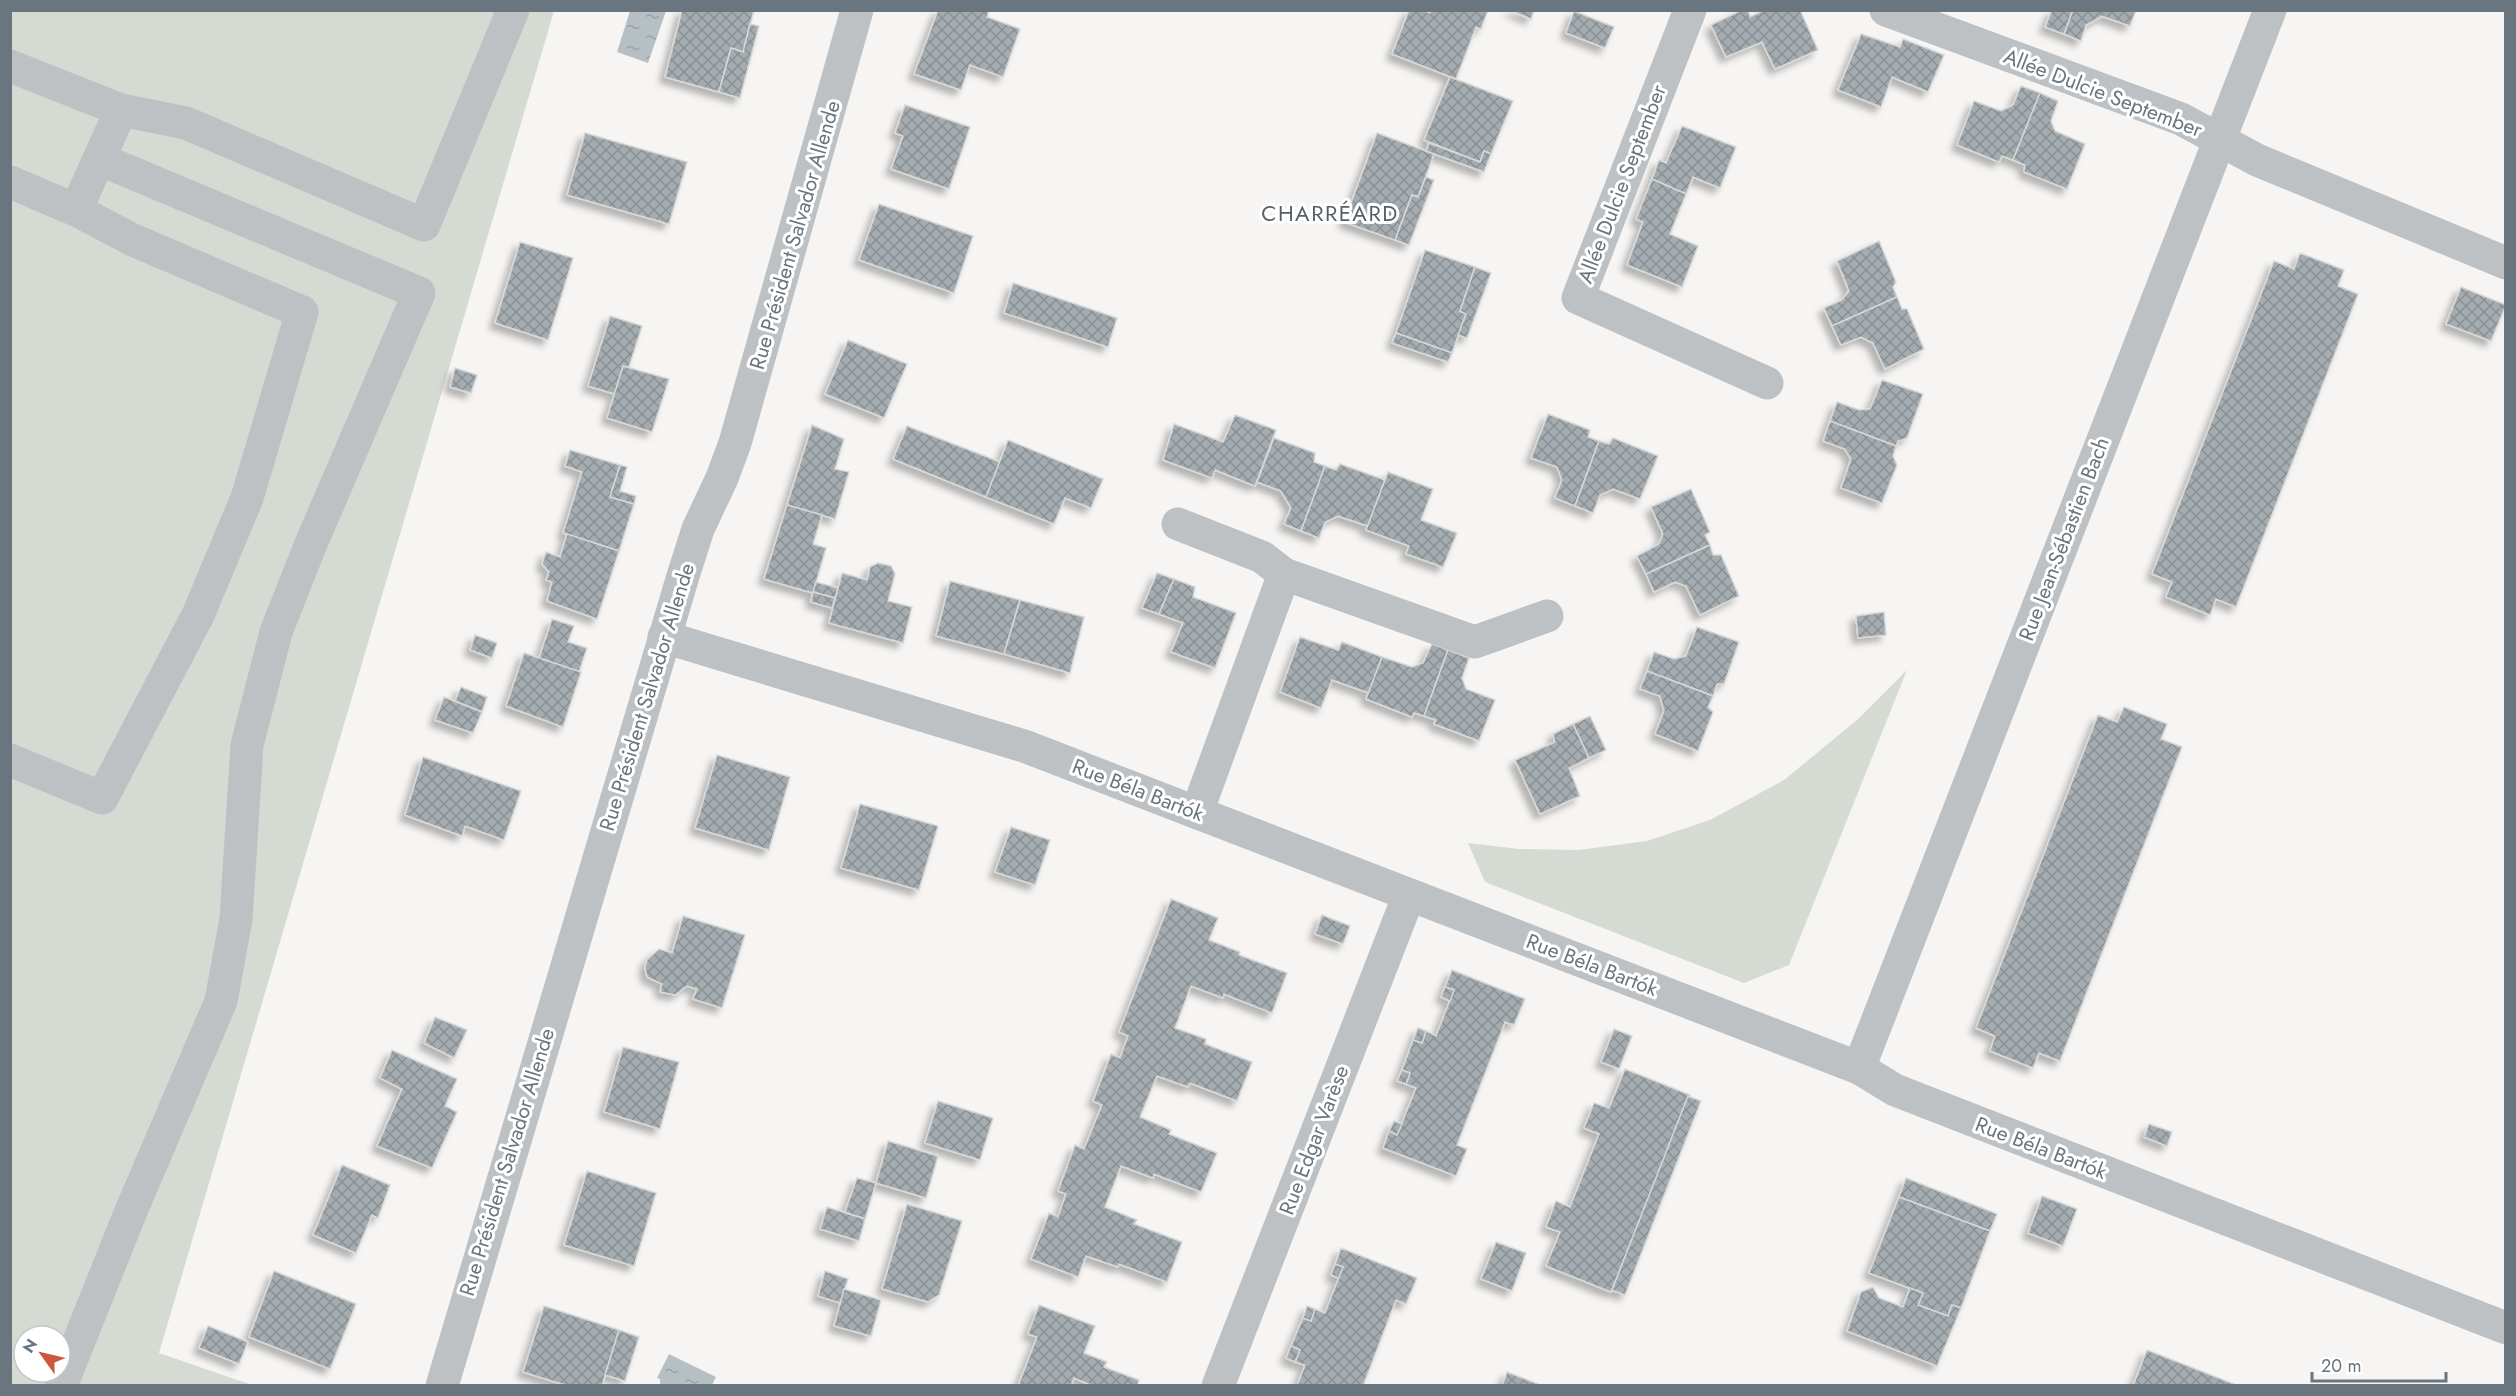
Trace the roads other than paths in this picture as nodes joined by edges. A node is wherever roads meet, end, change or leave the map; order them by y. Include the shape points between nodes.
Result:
1 (513, 10) edge
2 (857, 10) edge
3 (1690, 10) edge
4 (1886, 10) edge
5 (2270, 10) edge
6 (10, 66) edge
7 (121, 110) junction
8 (2219, 140) junction
9 (99, 159) junction
10 (10, 182) edge
11 (76, 210) junction
12 (2505, 263) edge
13 (1767, 383) dead end
14 (1178, 524) dead end
15 (1284, 574) junction
16 (1547, 616) dead end
17 (664, 637) junction
18 (10, 760) edge
19 (1197, 812) junction
20 (1409, 895) junction
21 (1859, 1068) junction
22 (2505, 1328) edge
23 (61, 1386) edge
24 (442, 1386) edge
25 (1218, 1386) edge

1 - 7 street via 424,225 186,123
2 - 17 street, Rue Président Salvador Allende via 735,443 698,529
3 - 13 street, Allée Dulcie September via 1578,298
4 - 8 street, Allée Dulcie September via 2181,119
5 - 8 street, Rue Jean-Sébastien Bach
6 - 7 street
7 - 9 street
8 - 12 street, Allée Dulcie September via 2257,160
8 - 21 street, Rue Jean-Sébastien Bach
9 - 11 street
9 - 23 street via 418,293 276,632 247,745 236,919 220,1001
10 - 11 street
11 - 18 street via 133,240 302,312 247,498 198,615 102,798
14 - 15 street via 1262,557
15 - 16 street via 1475,642
15 - 19 street
17 - 19 street, Rue Béla Bartók via 1024,746
17 - 24 street, Rue Président Salvador Allende
19 - 20 street, Rue Béla Bartók
20 - 21 street, Rue Béla Bartók
20 - 25 street, Rue Edgar Varèse
21 - 22 street, Rue Béla Bartók via 1895,1090

